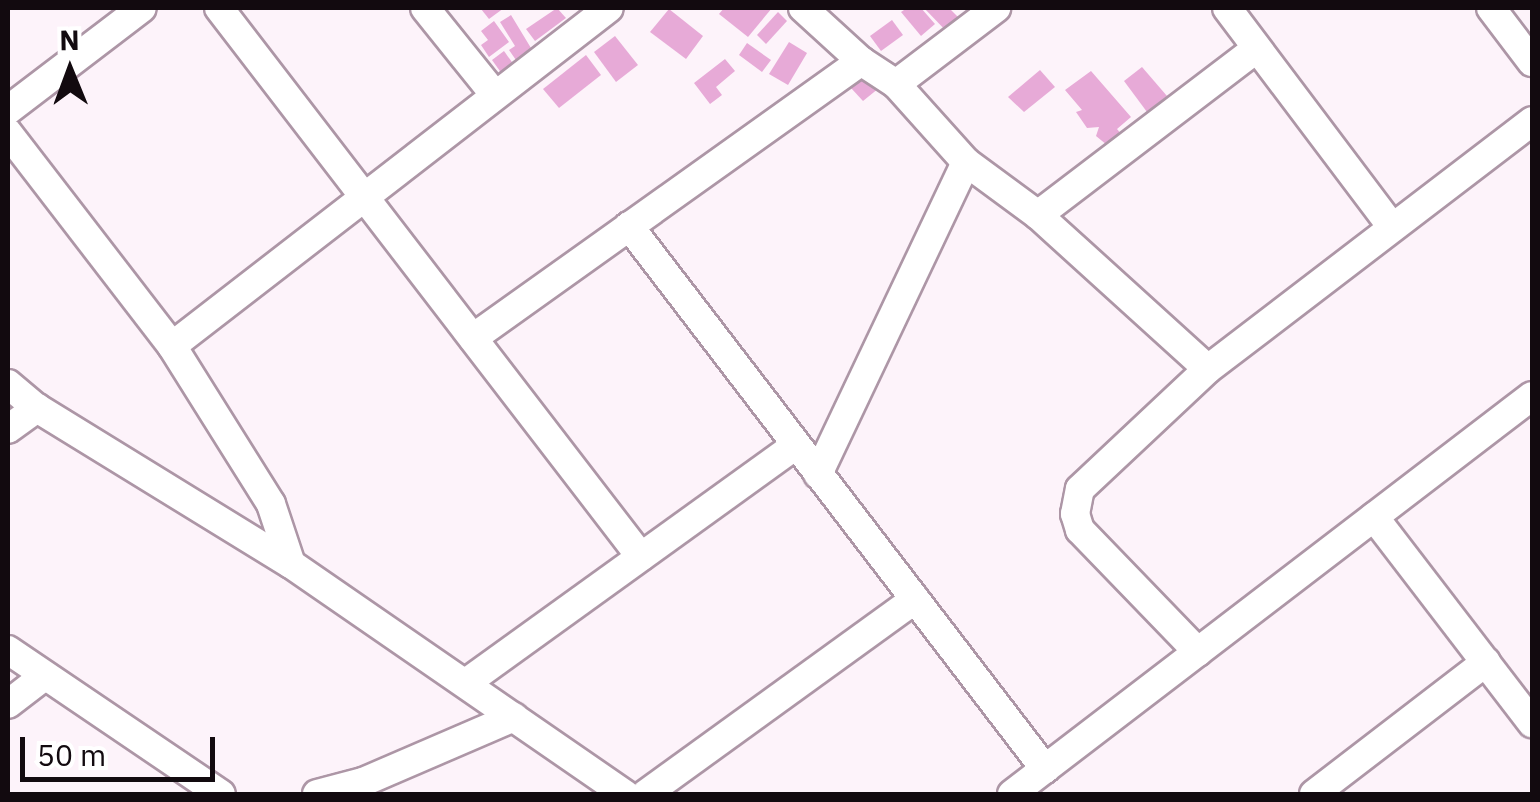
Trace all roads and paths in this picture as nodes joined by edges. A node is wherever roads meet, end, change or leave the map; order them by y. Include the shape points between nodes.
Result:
1 (142, 8) edge
2 (219, 8) edge
3 (425, 8) edge
4 (608, 8) edge
5 (803, 8) edge
6 (996, 8) edge
7 (1227, 8) edge
8 (1491, 8) edge
9 (1257, 48) junction
10 (861, 61) junction
11 (1532, 62) edge
12 (896, 84) junction
13 (496, 95) junction
14 (8, 110) edge
15 (1532, 121) edge
16 (8, 133) edge
17 (966, 162) junction
18 (364, 197) junction
19 (1038, 216) junction
20 (629, 226) junction
21 (1392, 228) junction
22 (473, 338) junction
23 (172, 346) junction
24 (1208, 369) junction
25 (8, 384) edge
26 (1531, 400) edge
27 (37, 408) junction
28 (8, 430) edge
29 (796, 445) junction
30 (818, 474) junction
31 (1374, 517) junction
32 (642, 557) junction
33 (291, 564) junction
34 (915, 600) junction
35 (8, 650) edge
36 (1198, 652) junction
37 (1486, 662) junction
38 (43, 677) junction
39 (466, 683) junction
40 (8, 704) edge
41 (514, 717) junction
42 (1532, 723) edge
43 (1045, 770) junction
44 (222, 794) edge
45 (317, 794) edge
46 (625, 794) edge
47 (646, 794) edge
48 (1012, 794) edge
49 (1314, 794) edge

1 - 14 street
2 - 18 street
3 - 13 street
4 - 13 street
5 - 10 street
6 - 12 street
7 - 9 street
8 - 11 street
9 - 19 street
9 - 21 street
10 - 12 street
10 - 20 street
12 - 17 street
13 - 18 street
15 - 21 street
16 - 23 street
17 - 19 street
17 - 30 street
18 - 22 street
18 - 23 street
19 - 24 street
20 - 22 street
20 - 29 street
21 - 24 street
22 - 32 street
23 - 33 street via 271,504
24 - 36 street via 1080,489 1075,514 1080,530
25 - 27 street
26 - 31 street
27 - 28 street
27 - 33 street
29 - 30 street
29 - 32 street
30 - 34 street
31 - 36 street
31 - 37 street
32 - 39 street
33 - 39 street
34 - 43 street
34 - 47 street
35 - 38 street
36 - 43 street
37 - 42 street
37 - 49 street
38 - 40 street
38 - 44 street
39 - 41 street
41 - 45 street via 363,782
41 - 46 street
43 - 48 street

